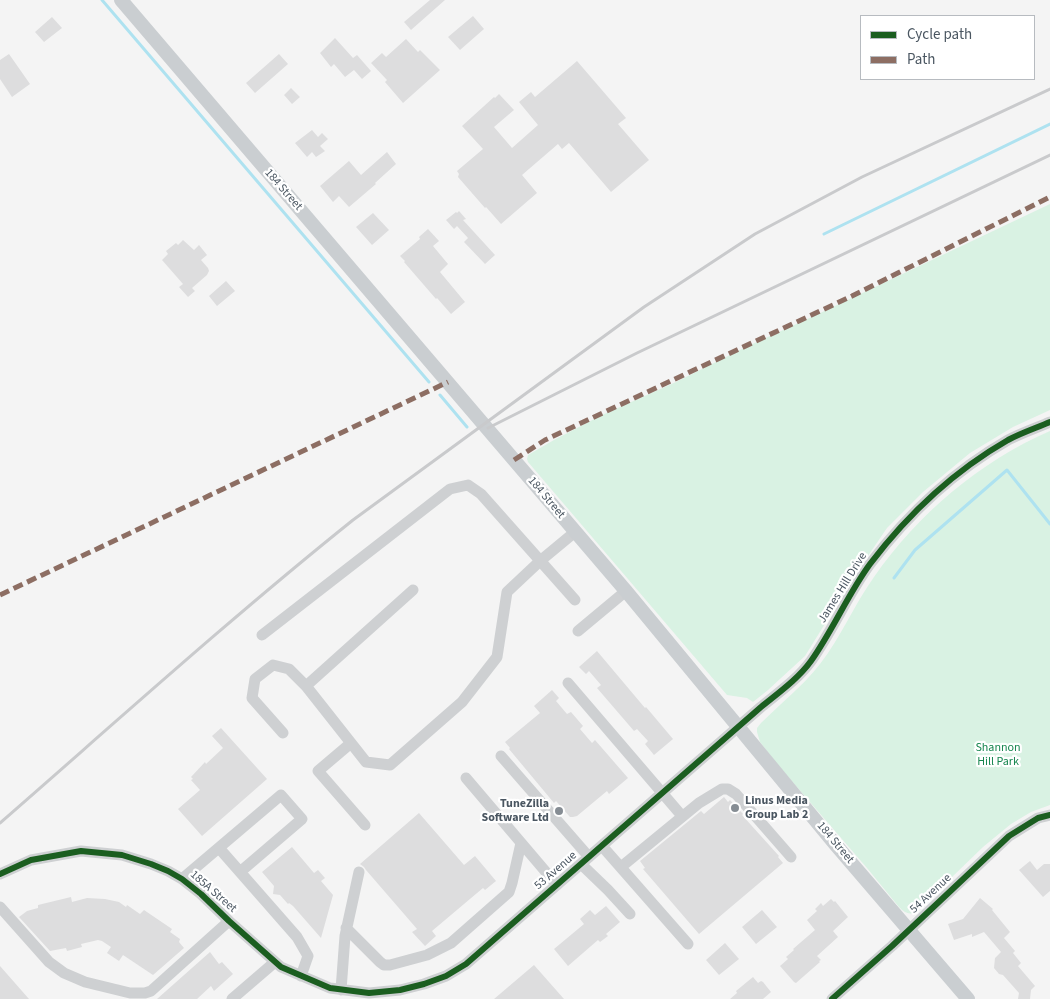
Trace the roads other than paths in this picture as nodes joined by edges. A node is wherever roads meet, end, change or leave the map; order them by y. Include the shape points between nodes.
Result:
1 (121, 0) edge
2 (1050, 422) edge
3 (575, 532) junction
4 (540, 561) junction
5 (413, 590) dead end
6 (626, 591) junction
7 (575, 600) dead end
8 (578, 631) dead end
9 (262, 635) dead end
10 (568, 683) dead end
11 (306, 686) junction
12 (738, 727) junction
13 (283, 733) dead end
14 (351, 744) junction
15 (502, 756) dead end
16 (466, 778) dead end
17 (662, 793) junction
18 (1050, 815) edge
19 (682, 816) junction
20 (365, 825) dead end
21 (521, 843) junction
22 (602, 846) junction
23 (219, 848) junction
24 (790, 857) dead end
25 (585, 860) junction
26 (621, 867) junction
27 (240, 872) junction
28 (359, 872) dead end
29 (0, 874) edge
30 (182, 879) junction
31 (557, 885) junction
32 (0, 907) edge
33 (630, 914) dead end
34 (229, 921) junction
35 (346, 928) junction
36 (909, 930) junction
37 (688, 944) dead end
38 (275, 962) junction
39 (301, 976) junction
40 (341, 990) junction
41 (369, 993) joint
42 (232, 999) edge
43 (832, 999) edge
44 (968, 999) edge

1 - 3 main road, 184 Street
2 - 12 street, James Hill Drive via 1009,440 973,462 934,493 901,526 870,565 811,662
3 - 4 street
3 - 6 main road, 184 Street
4 - 7 street
4 - 9 street via 481,494 468,485 450,489
4 - 14 street via 507,592 498,657 462,702 390,765 366,762
5 - 11 street
6 - 8 street
6 - 12 main road, 184 Street
10 - 17 street
11 - 13 street via 289,669 273,665 255,679 252,698
11 - 14 street
12 - 17 street, 53 Avenue
12 - 36 main road, 184 Street
14 - 20 street via 318,771
15 - 25 street
16 - 21 street
17 - 19 street
17 - 22 street, 53 Avenue
18 - 36 street, 54 Avenue via 1038,818 1009,836
19 - 24 street via 722,789 732,790
19 - 26 street
21 - 31 street
21 - 35 street via 509,892 451,943 427,956 384,965
22 - 25 street, 53 Avenue
22 - 26 street
23 - 27 street
23 - 27 street via 281,795 302,819
23 - 30 street
25 - 31 street, 53 Avenue
25 - 33 street
26 - 37 street
27 - 39 street via 296,937 308,956
28 - 35 street
29 - 30 street, 185A Street via 31,860 81,851 122,855
30 - 34 street, 185A Street
31 - 41 street, 53 Avenue via 466,964 446,976 400,990
32 - 34 street via 49,962 64,972 85,982 130,993 151,991
34 - 38 street, 185A Street
35 - 40 street
36 - 43 street, 54 Avenue
36 - 44 main road, 184 Street
38 - 39 street, 185A Street
38 - 42 street
39 - 40 street, 185A Street
40 - 41 street, 185A Street

